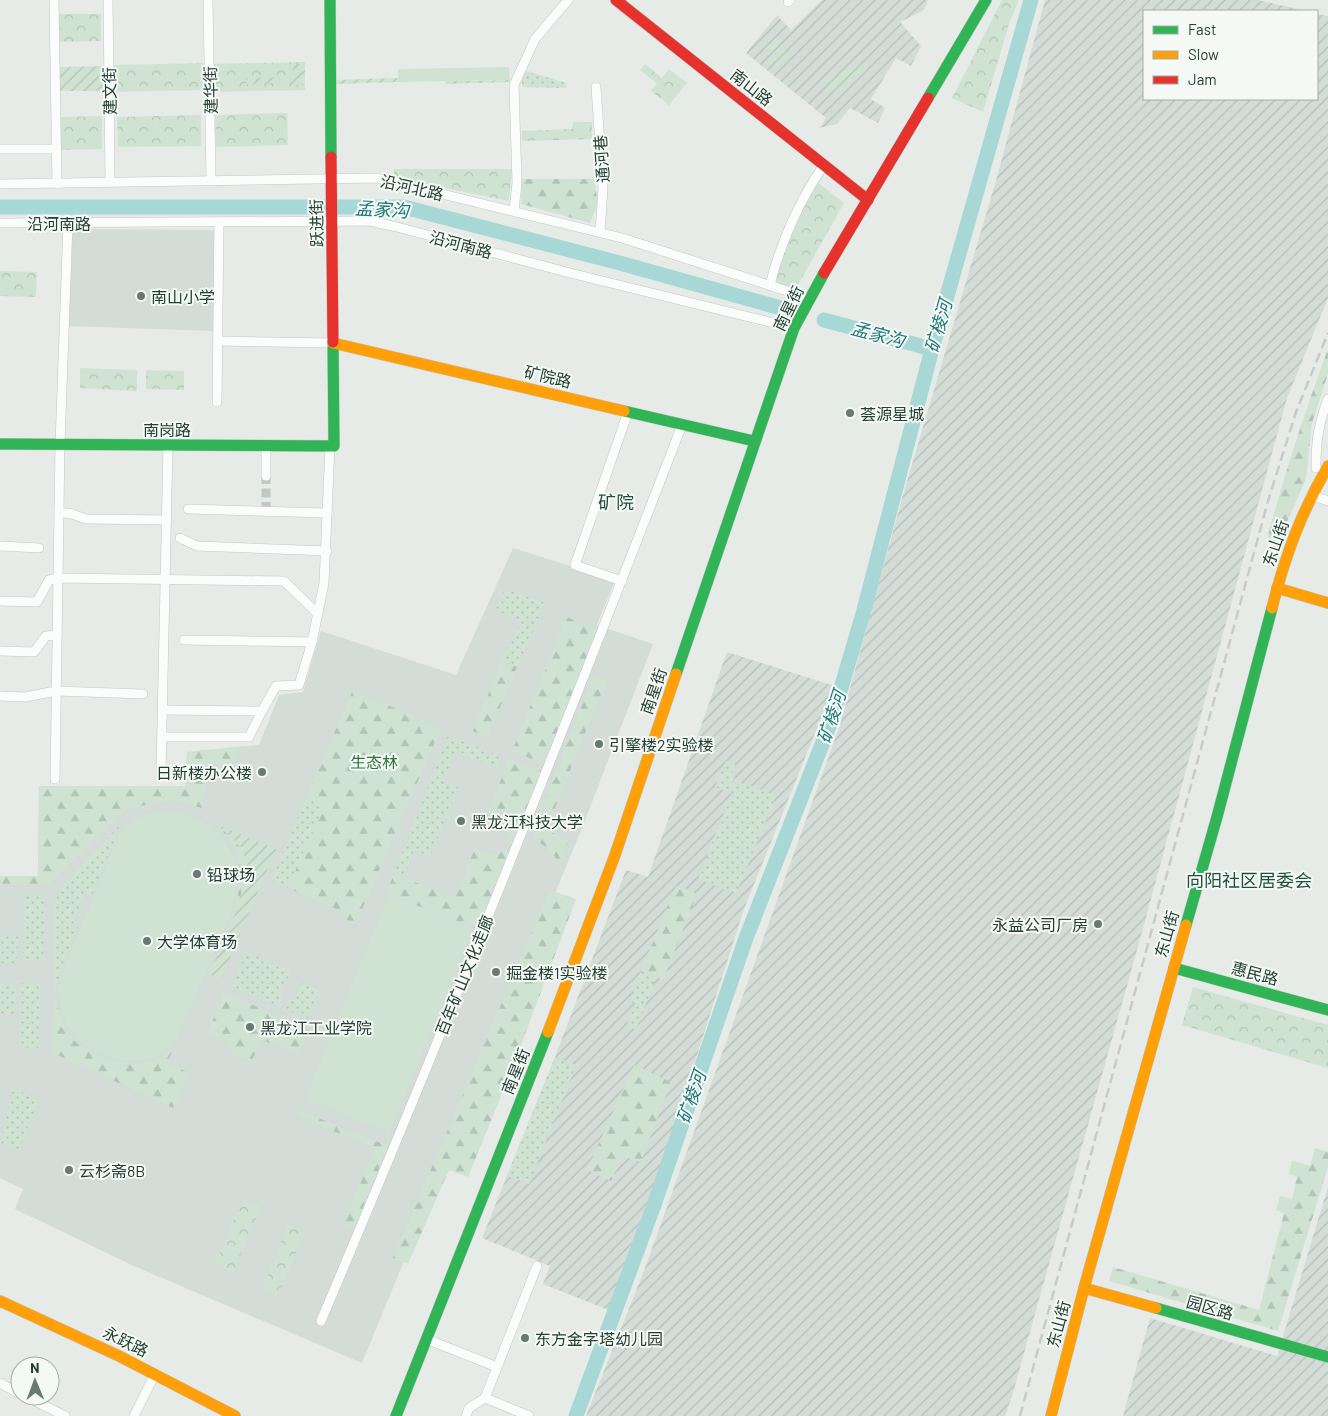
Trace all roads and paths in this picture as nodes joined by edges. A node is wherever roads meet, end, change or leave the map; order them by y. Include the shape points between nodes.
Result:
1 (54, 0) edge
2 (108, 0) edge
3 (208, 0) edge
4 (330, 0) edge
5 (568, 0) edge
6 (616, 0) edge
7 (986, 0) edge
8 (596, 87) dead end
9 (0, 149) edge
10 (56, 149) junction
11 (824, 165) junction
12 (332, 178) junction
13 (211, 180) junction
14 (110, 182) junction
15 (0, 184) edge
16 (57, 184) junction
17 (868, 200) junction
18 (514, 211) junction
19 (332, 219) junction
20 (220, 222) junction
21 (68, 223) junction
22 (0, 224) edge
23 (600, 232) junction
24 (770, 285) junction
25 (809, 298) junction
26 (794, 328) junction
27 (218, 341) junction
28 (333, 343) junction
29 (1328, 399) edge
30 (217, 402) dead end
31 (628, 412) junction
32 (682, 424) junction
33 (754, 441) junction
34 (0, 444) edge
35 (60, 444) junction
36 (168, 445) junction
37 (266, 446) junction
38 (332, 446) junction
39 (1328, 466) edge
40 (1316, 468) dead end
41 (266, 476) tunnel mouth
42 (1311, 495) junction
43 (1328, 501) edge
44 (188, 509) dead end
45 (59, 512) junction
46 (327, 513) junction
47 (167, 520) junction
48 (180, 538) dead end
49 (0, 546) edge
50 (39, 548) dead end
51 (326, 551) junction
52 (58, 578) junction
53 (166, 581) junction
54 (622, 581) junction
55 (1277, 588) junction
56 (0, 601) edge
57 (1328, 603) edge
58 (318, 614) junction
59 (57, 635) junction
60 (184, 640) dead end
61 (312, 642) junction
62 (0, 651) edge
63 (56, 691) junction
64 (143, 694) dead end
65 (0, 696) edge
66 (164, 710) junction
67 (262, 711) junction
68 (162, 738) junction
69 (161, 771) dead end
70 (55, 779) dead end
71 (1174, 968) junction
72 (1328, 1010) edge
73 (537, 1266) dead end
74 (1084, 1288) junction
75 (0, 1301) edge
76 (321, 1321) dead end
77 (426, 1339) junction
78 (1328, 1358) edge
79 (497, 1367) junction
80 (156, 1374) junction
81 (485, 1398) junction
82 (45, 1406) edge
83 (65, 1416) edge
84 (134, 1416) edge
85 (236, 1416) edge
86 (396, 1416) edge
87 (466, 1416) edge
88 (528, 1416) edge
89 (1051, 1416) edge

1 - 10 street
2 - 14 street, 建文街
3 - 13 street, 建华街
4 - 12 main road, 跃进街
5 - 18 street via 535,39 514,84 517,183
6 - 11 main road, 南山路
7 - 17 main road, 南星街
8 - 23 street, 通河巷 via 603,189
9 - 10 street
10 - 16 street
11 - 17 main road, 南山路
11 - 24 street via 799,208
12 - 13 street, 沿河北路
12 - 18 street, 沿河北路 via 377,178
12 - 19 main road, 跃进街
13 - 14 street, 沿河北路
14 - 16 street, 沿河北路
15 - 16 street, 沿河北路
17 - 25 main road, 南星街
18 - 23 street, 沿河北路
19 - 20 street, 沿河南路
19 - 26 street, 沿河南路 via 397,227
19 - 28 main road, 跃进街
20 - 21 street, 沿河南路
20 - 27 street
21 - 22 street, 沿河南路
21 - 35 street
23 - 24 street, 沿河北路
24 - 25 street, 沿河北路
25 - 26 main road, 南星街
26 - 33 main road, 南星街
27 - 28 street
27 - 30 street
28 - 31 main road, 矿院路
28 - 38 main road, 跃进街
29 - 40 street via 1316,440
31 - 32 main road, 矿院路
31 - 54 street via 574,565
32 - 33 main road, 矿院路
32 - 54 street, 百年矿山文化走廊
33 - 77 main road, 南星街 via 615,855
34 - 35 main road, 南岗路
35 - 36 main road, 南岗路
35 - 45 street
36 - 37 main road, 南岗路
36 - 47 street
37 - 38 main road, 南岗路
37 - 41 street
38 - 46 street
39 - 42 main road, 东山街
42 - 43 street
42 - 55 main road, 东山街 via 1293,536
44 - 46 street
45 - 47 street via 86,519
45 - 52 street
46 - 51 street
47 - 53 street
48 - 51 street via 197,546
49 - 50 street
51 - 58 street
52 - 53 street
52 - 56 street via 49,580 36,602
52 - 59 street
53 - 58 street via 284,581
53 - 66 street
54 - 76 street, 百年矿山文化走廊 via 423,1077
55 - 57 main road
55 - 71 main road, 东山街
58 - 61 street
59 - 62 street via 46,636 34,652
59 - 63 street
60 - 61 street
61 - 67 street via 299,685 276,686
63 - 64 street
63 - 65 street via 25,697
63 - 70 street
66 - 67 street
66 - 68 street
67 - 68 street via 249,737
68 - 69 street
71 - 72 main road, 惠民路
71 - 74 main road, 东山街
73 - 79 street
74 - 78 main road, 园区路
74 - 89 main road, 东山街
75 - 80 main road, 永跃路
77 - 79 street
77 - 86 main road, 南星街
79 - 81 street
80 - 84 street
80 - 85 main road, 永跃路
81 - 87 street via 469,1408
81 - 88 street
82 - 83 street

